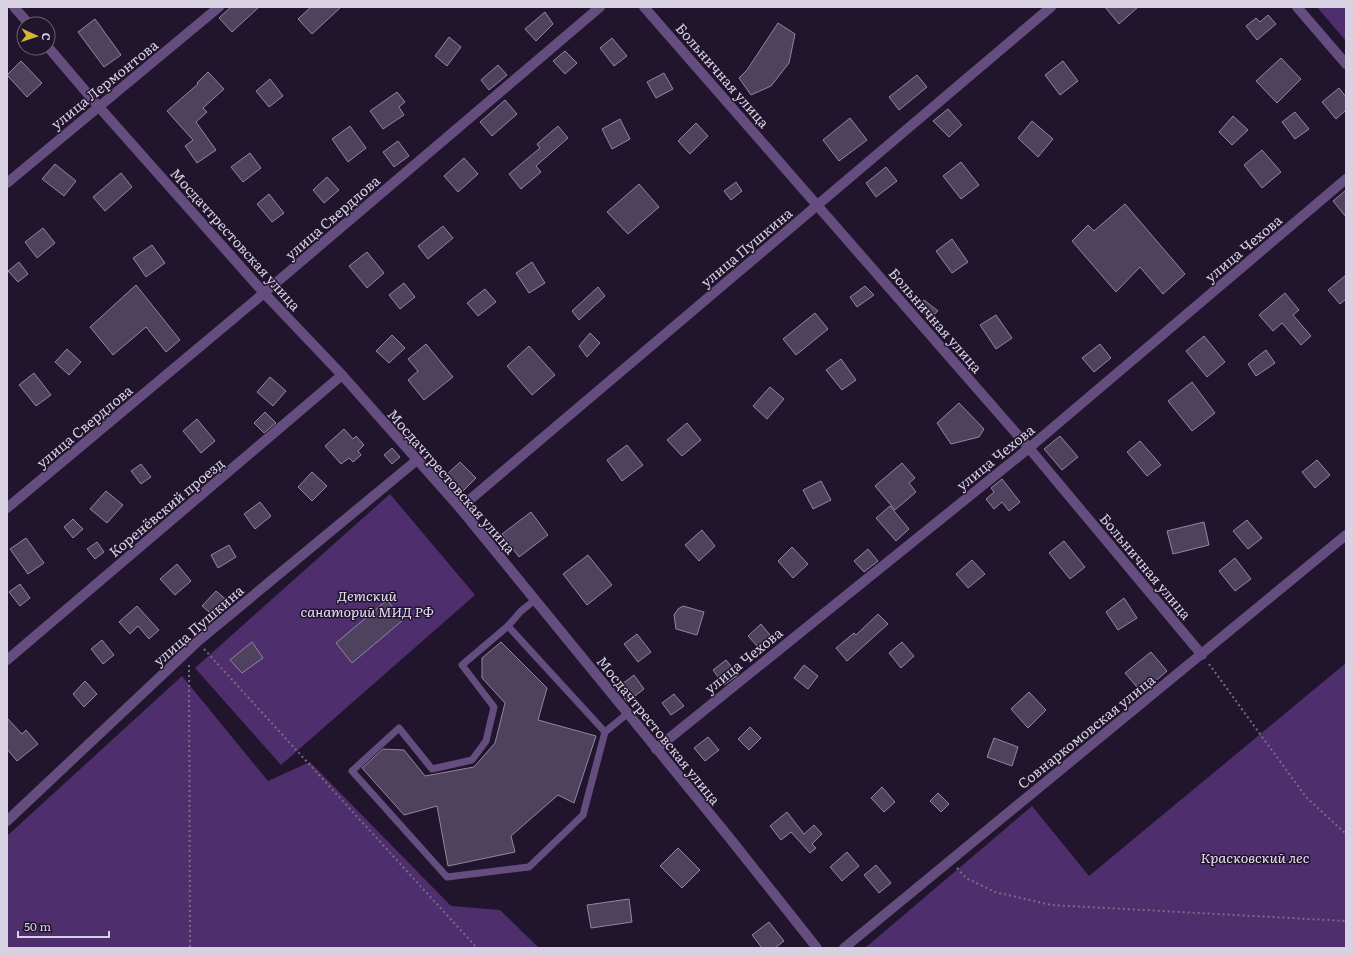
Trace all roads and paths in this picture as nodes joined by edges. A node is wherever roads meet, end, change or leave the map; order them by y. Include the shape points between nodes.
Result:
1 (14, 7) edge
2 (219, 7) edge
3 (600, 7) edge
4 (644, 7) edge
5 (1051, 7) edge
6 (1297, 7) edge
7 (22, 16) edge
8 (56, 56) edge
9 (1346, 64) edge
10 (99, 107) junction
11 (1346, 179) edge
12 (7, 183) edge
13 (818, 204) junction
14 (264, 293) junction
15 (342, 375) junction
16 (1029, 448) junction
17 (417, 460) junction
18 (7, 508) edge
19 (460, 508) junction
20 (1346, 536) edge
21 (535, 600) junction
22 (508, 626) junction
23 (197, 642) junction
24 (188, 650) junction
25 (1202, 655) junction
26 (7, 660) edge
27 (627, 714) junction
28 (605, 732) junction
29 (656, 749) junction
30 (7, 821) edge
31 (1346, 834) edge
32 (951, 861) junction
33 (1346, 921) edge
34 (190, 948) edge
35 (477, 948) edge
36 (817, 948) edge
37 (844, 948) edge

1 - 7 street
2 - 10 street, улица Лермонтова
3 - 14 street, улица Свердлова
4 - 13 street, Больничная улица
5 - 13 street, улица Пушкина
6 - 9 street
8 - 10 street, Мосдачтрестовская улица
10 - 12 street, улица Лермонтова
10 - 14 street, Мосдачтрестовская улица
11 - 16 street, улица Чехова
13 - 16 street, Больничная улица
13 - 19 street, улица Пушкина
14 - 15 street, Мосдачтрестовская улица
14 - 18 street, улица Свердлова
15 - 17 street, Мосдачтрестовская улица
15 - 26 street, Коренёвский проезд
16 - 25 street, Больничная улица
16 - 29 street, улица Чехова
17 - 19 street, Мосдачтрестовская улица
17 - 23 street, улица Пушкина
19 - 21 street, Мосдачтрестовская улица
20 - 25 street, Совнаркомовская улица
21 - 22 lane
21 - 27 street, Мосдачтрестовская улица
22 - 28 lane
22 - 28 lane via 462,665 494,706 486,741 472,760 432,768 399,728 352,770 447,877 529,867 583,814
23 - 24 street, улица Пушкина
23 - 35 path
24 - 30 street, улица Пушкина
24 - 34 path
25 - 31 path via 1306,797
25 - 32 street, Совнаркомовская улица
27 - 28 lane
27 - 29 street, Мосдачтрестовская улица
29 - 36 street, Мосдачтрестовская улица
32 - 33 path via 966,878 995,892 1051,905
32 - 37 street, Совнаркомовская улица

